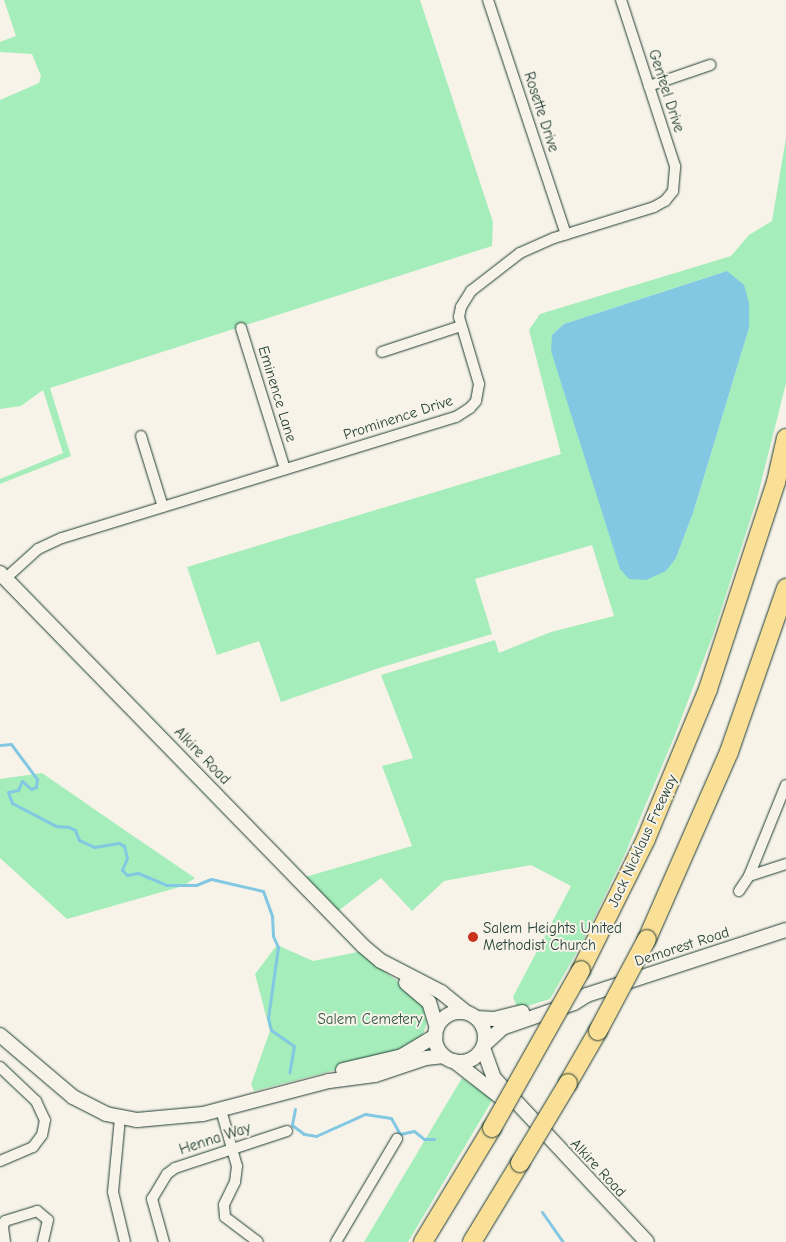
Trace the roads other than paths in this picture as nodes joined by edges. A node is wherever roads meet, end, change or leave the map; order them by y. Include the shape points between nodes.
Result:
1 (488, 0) edge
2 (620, 0) edge
3 (710, 65) dead end
4 (649, 86) junction
5 (673, 192) joint
6 (566, 234) junction
7 (461, 326) junction
8 (241, 328) dead end
9 (382, 352) dead end
10 (141, 436) dead end
11 (786, 438) edge
12 (285, 469) junction
13 (163, 507) junction
14 (3, 575) edge
15 (786, 588) edge
16 (786, 785) edge
17 (786, 864) edge
18 (749, 876) junction
19 (739, 891) dead end
20 (786, 930) edge
21 (382, 961) junction
22 (588, 995) junction
23 (472, 1015) junction
24 (436, 1032) junction
25 (0, 1035) edge
26 (484, 1046) junction
27 (449, 1059) junction
28 (0, 1067) edge
29 (268, 1097) junction
30 (221, 1110) junction
31 (527, 1116) junction
32 (120, 1118) junction
33 (287, 1131) dead end
34 (397, 1139) dead end
35 (233, 1149) junction
36 (0, 1161) edge
37 (5, 1242) edge
38 (43, 1242) edge
39 (125, 1242) edge
40 (164, 1242) edge
41 (258, 1242) edge
42 (336, 1242) edge
43 (423, 1242) edge
44 (472, 1242) edge
45 (647, 1242) edge

1 - 6 street, Rosette Drive
2 - 4 street, Genteel Drive
3 - 4 street
4 - 5 street, Genteel Drive via 675,166
5 - 6 street, Prominence Drive via 654,207
6 - 7 street, Prominence Drive via 520,253 471,291 461,307
7 - 9 street
7 - 12 street, Prominence Drive via 479,384 476,401 470,408 456,417
8 - 12 street, Eminence Lane
10 - 13 street
11 - 43 highway, Jack Nicklaus Freeway, bridge via 776,482 705,698 646,839 581,970
12 - 13 street, Prominence Drive
13 - 14 street, Prominence Drive via 49,543
14 - 21 main road, Alkire Road via 363,946
15 - 44 highway, bridge via 729,752 647,939 568,1083
16 - 18 street
17 - 18 street
18 - 19 street
20 - 22 main road, Demorest Road
21 - 23 main road, Alkire Road via 441,992
21 - 24 main road, Alkire Road via 390,973 426,998
22 - 23 main road, Demorest Road via 571,996 504,1017
22 - 26 main road, Demorest Road via 574,1004 502,1028
23 - 24 main road via 448,1015
23 - 26 main road via 485,1031
24 - 27 main road
24 - 29 main road via 402,1056 296,1081
25 - 32 main road via 73,1097
26 - 27 main road via 472,1059
26 - 31 main road, Alkire Road via 491,1074
27 - 29 main road via 430,1057 375,1075 329,1081
27 - 31 main road, Alkire Road
28 - 36 street via 36,1101 45,1120 42,1135 34,1147
29 - 30 main road
30 - 32 main road via 170,1119
30 - 35 street
31 - 45 main road, Alkire Road
32 - 39 street via 113,1192
33 - 35 street, Henna Way
34 - 42 street
35 - 40 street, Henna Way via 175,1168 160,1181 152,1199
35 - 41 street via 237,1176 224,1212 229,1221
37 - 38 street via 2,1227 6,1221 37,1211 48,1220

